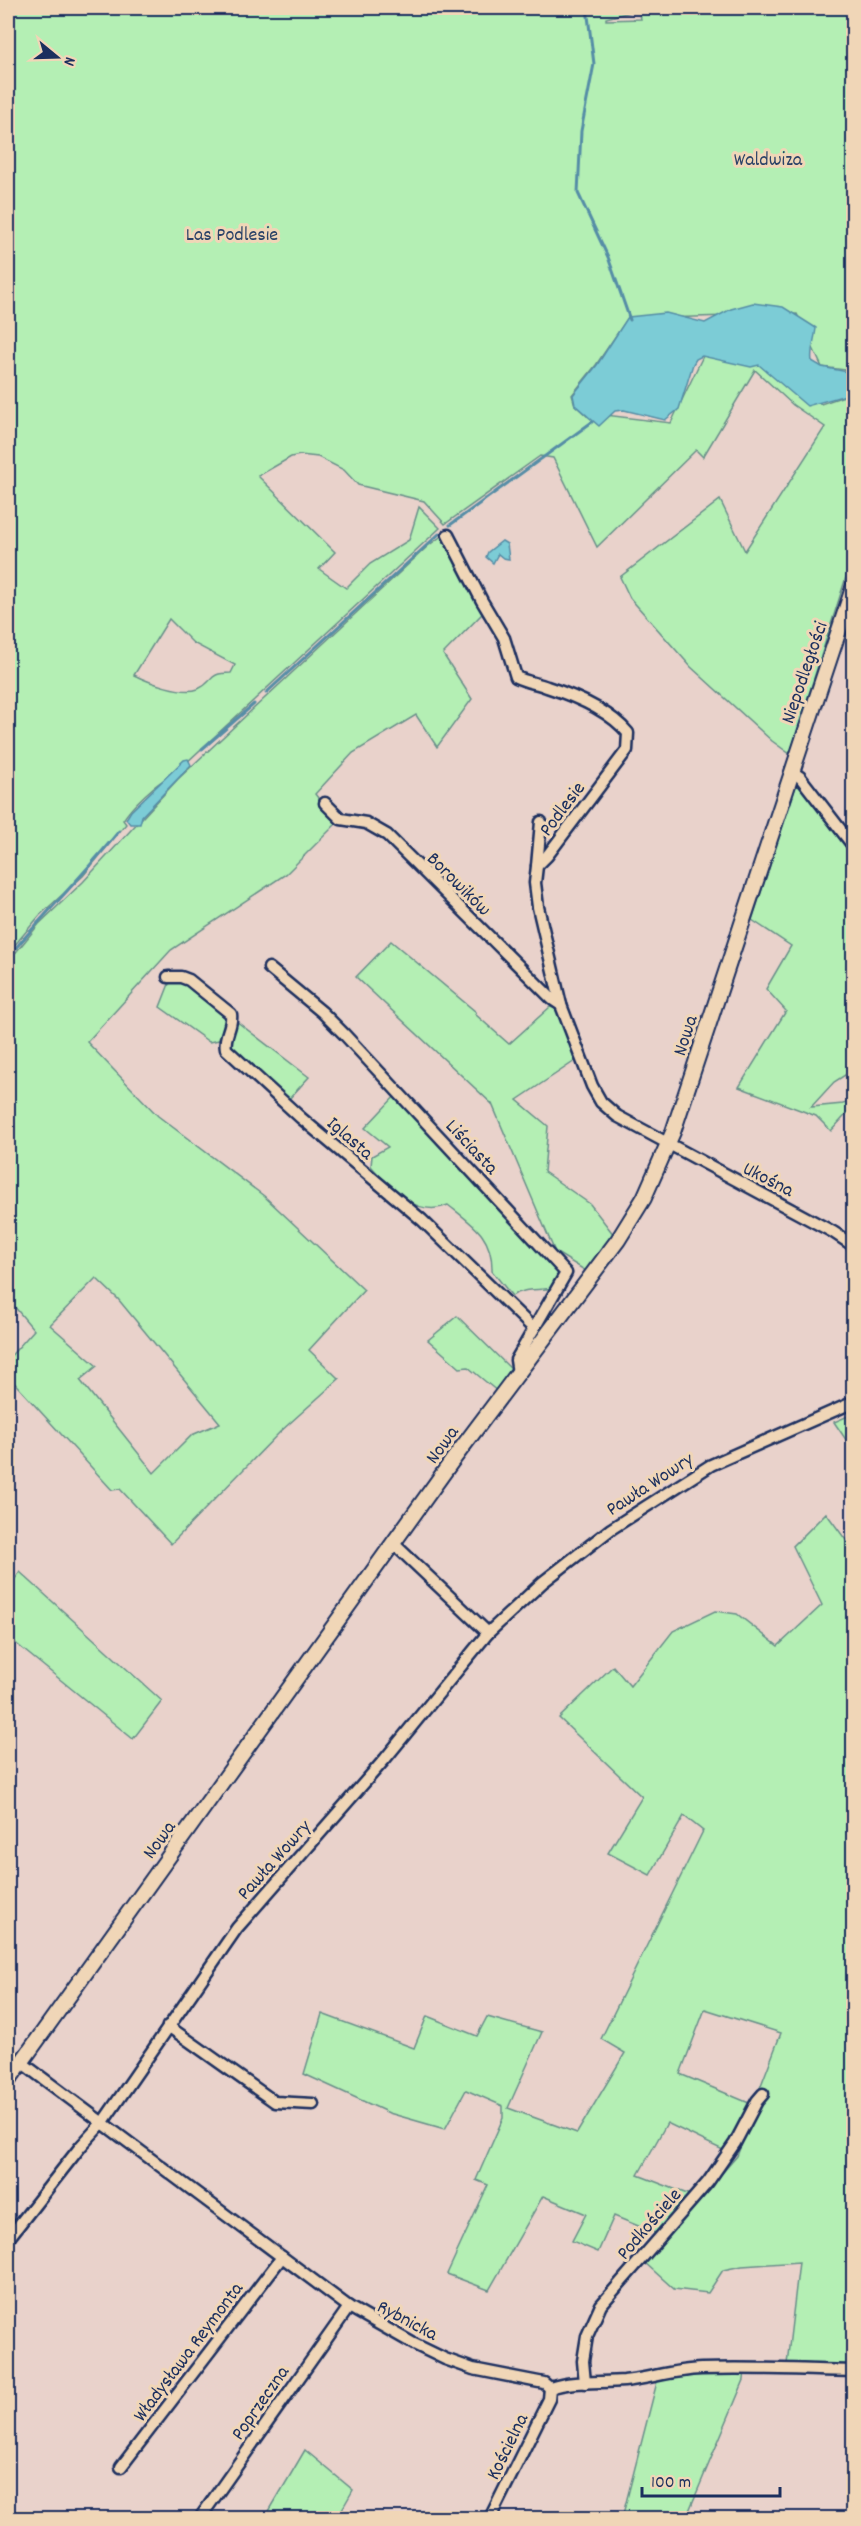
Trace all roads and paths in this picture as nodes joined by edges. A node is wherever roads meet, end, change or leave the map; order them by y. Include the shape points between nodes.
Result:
1 (448, 535) dead end
2 (854, 585) edge
3 (791, 771) junction
4 (325, 803) dead end
5 (541, 822) dead end
6 (854, 846) edge
7 (537, 866) junction
8 (269, 968) dead end
9 (168, 977) dead end
10 (561, 1005) junction
11 (668, 1144) junction
12 (854, 1246) edge
13 (534, 1329) junction
14 (518, 1373) junction
15 (854, 1402) edge
16 (393, 1543) junction
17 (488, 1633) junction
18 (168, 2025) junction
19 (21, 2062) junction
20 (8, 2081) edge
21 (763, 2094) dead end
22 (313, 2104) dead end
23 (103, 2122) junction
24 (8, 2239) edge
25 (282, 2257) junction
26 (349, 2307) junction
27 (854, 2371) edge
28 (585, 2383) junction
29 (550, 2388) junction
30 (121, 2467) dead end
31 (200, 2518) edge
32 (490, 2518) edge

1 - 7 street, Podlesie via 504,638 516,677 582,702 613,718 628,733 627,750
2 - 3 street, Niepodległości
3 - 6 street via 800,777
3 - 11 street, Nowa
4 - 10 street, Borowików via 341,819 366,823 387,835
5 - 7 street
7 - 10 street via 538,907
8 - 13 street, Liściasta via 344,1034 566,1273
9 - 13 street, Iglasta via 189,980 231,1014 224,1041 226,1049 422,1220
10 - 11 street via 601,1102 617,1116
11 - 12 street, Ukośna
11 - 14 street, Nowa via 631,1221
13 - 14 street, Liściasta via 516,1360
14 - 16 street, Nowa
15 - 17 street, Pawła Wowry via 711,1465 611,1529 543,1582
16 - 17 street
16 - 19 street, Nowa
17 - 18 street, Pawła Wowry via 385,1759 237,1928
18 - 22 street via 275,2102
18 - 23 street, Pawła Wowry
19 - 20 street, Nowa
19 - 23 street, Rybnicka
21 - 28 street, Podkościele via 708,2182 601,2305 586,2336
23 - 24 street, Pawła Wowry
23 - 25 street, Rybnicka
25 - 26 street, Rybnicka
25 - 30 street, Władysława Reymonta
26 - 29 street, Rybnicka via 445,2359 473,2369 544,2383
26 - 31 street, Poprzeczna
27 - 28 street, Rybnicka via 701,2369
28 - 29 street, Rybnicka
29 - 32 street, Kościelna via 544,2409

